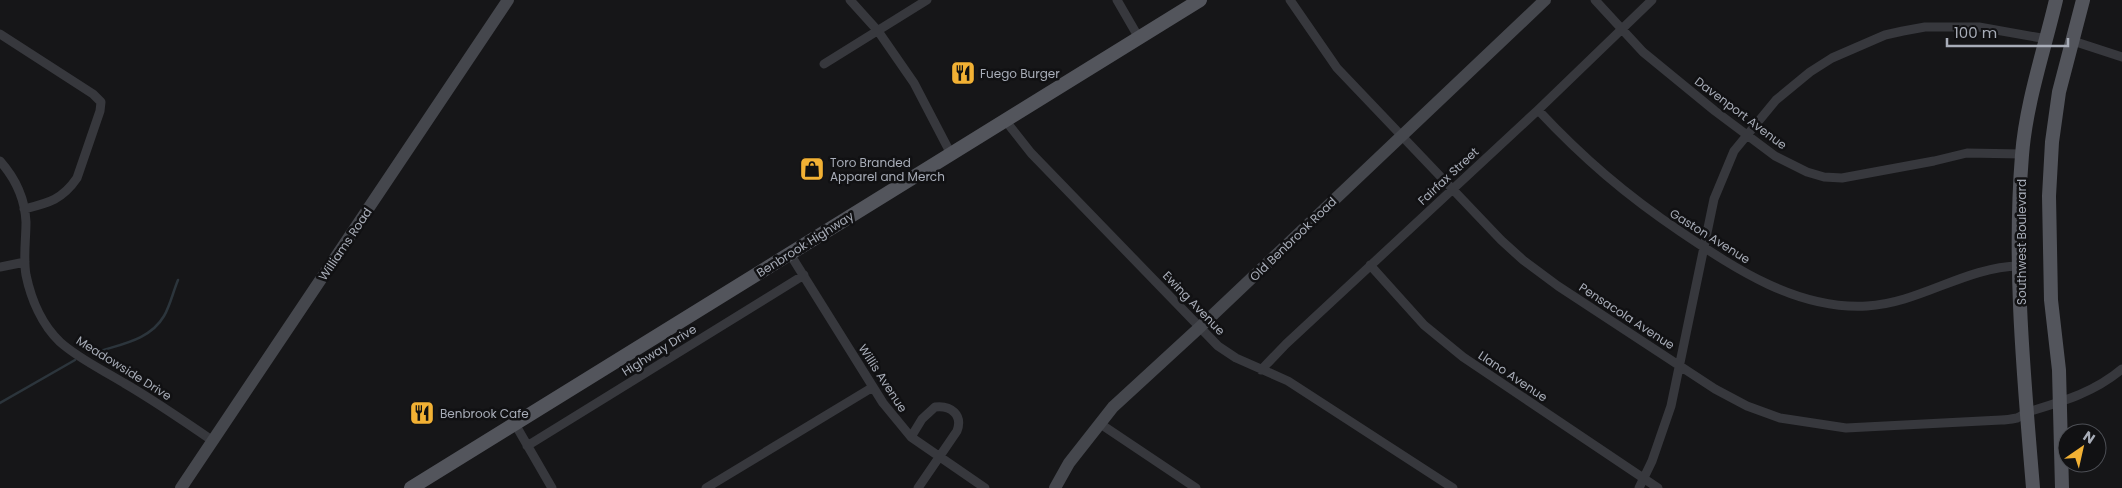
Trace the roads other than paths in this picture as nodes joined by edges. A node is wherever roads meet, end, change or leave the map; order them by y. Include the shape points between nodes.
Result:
1 (508, 0) edge
2 (850, 0) edge
3 (927, 0) edge
4 (1117, 0) edge
5 (1200, 0) edge
6 (1290, 0) edge
7 (1545, 0) edge
8 (1595, 0) edge
9 (1652, 0) edge
10 (2056, 0) edge
11 (2083, 0) edge
12 (1621, 30) junction
13 (878, 31) junction
14 (0, 34) edge
15 (1139, 38) junction
16 (2047, 39) junction
17 (2073, 41) junction
18 (2122, 57) edge
19 (824, 64) dead end
20 (1538, 110) junction
21 (1005, 120) junction
22 (1745, 135) junction
23 (1401, 136) junction
24 (951, 154) junction
25 (2022, 154) junction
26 (0, 161) edge
27 (1451, 189) junction
28 (24, 210) junction
29 (1704, 249) junction
30 (790, 254) junction
31 (24, 262) junction
32 (1370, 265) junction
33 (2019, 266) junction
34 (0, 267) edge
35 (804, 275) junction
36 (1200, 328) junction
37 (1679, 365) junction
38 (2122, 369) edge
39 (1261, 370) junction
40 (873, 387) junction
41 (2060, 403) junction
42 (2027, 412) junction
43 (1099, 423) junction
44 (515, 424) junction
45 (911, 437) junction
46 (213, 441) junction
47 (528, 446) junction
48 (940, 457) junction
49 (1644, 479) junction
50 (181, 488) edge
51 (411, 488) edge
52 (552, 488) edge
53 (706, 488) edge
54 (918, 488) edge
55 (985, 488) edge
56 (1055, 488) edge
57 (1196, 488) edge
58 (1453, 488) edge
59 (1639, 488) edge
60 (1658, 488) edge
61 (2033, 488) edge
62 (2062, 488) edge

1 - 46 street, Williams Road
2 - 13 street
3 - 13 street
4 - 15 street
5 - 15 main road, Benbrook Highway
6 - 23 street, Pensacola Avenue via 1336,68
7 - 23 street, Old Benbrook Road
8 - 12 street, Davenport Avenue
9 - 12 street, Fairfax Street
10 - 16 main road, Southwest Boulevard
11 - 17 main road
12 - 20 street, Fairfax Street
12 - 22 street, Davenport Avenue via 1643,52
13 - 19 street
13 - 24 street via 914,83
14 - 28 street via 101,102 77,178 60,198
15 - 21 main road, Benbrook Highway
16 - 22 street via 1980,27 1925,27 1885,35 1832,58 1810,72 1776,100
16 - 25 main road, Southwest Boulevard
17 - 18 street
17 - 41 main road via 2059,92 2049,196 2051,300 2060,370
20 - 27 street, Fairfax Street
20 - 29 street, Gaston Avenue via 1606,177
21 - 24 main road, Benbrook Highway
21 - 36 street, Ewing Avenue via 1031,153
22 - 25 street, Davenport Avenue via 1775,156 1824,177 1870,174 1967,153
22 - 29 street via 1734,151 1714,198
23 - 27 street, Pensacola Avenue
23 - 36 street, Old Benbrook Road
24 - 30 main road, Benbrook Highway
25 - 33 main road, Southwest Boulevard
26 - 28 street, Meadowside Drive via 14,179
27 - 32 street, Fairfax Street
27 - 37 street, Pensacola Avenue via 1523,260
28 - 31 street, Meadowside Drive
29 - 33 street, Gaston Avenue via 1777,289 1846,306 1899,301 1969,275
29 - 37 street
30 - 35 street, Willis Avenue
30 - 44 main road, Benbrook Highway
31 - 34 street
31 - 46 street, Meadowside Drive via 30,293 40,316 60,342
32 - 39 street, Fairfax Street
32 - 49 street, Llano Avenue via 1424,326 1463,357
33 - 42 main road, Southwest Boulevard
35 - 40 street, Willis Avenue
35 - 47 street, Highway Drive
36 - 39 street, Ewing Avenue via 1218,346
36 - 43 street, Old Benbrook Road
37 - 42 street, Pensacola Avenue via 1747,406 1780,418 1846,428 2002,420 2018,418
37 - 49 street via 1665,427
38 - 41 street, Pensacola Avenue via 2108,381
39 - 58 street, Ewing Avenue via 1288,381
40 - 45 street, Willis Avenue
40 - 53 street
41 - 42 street, Pensacola Avenue
41 - 62 main road
42 - 61 main road, Southwest Boulevard
43 - 56 street, Old Benbrook Road
43 - 57 street
44 - 47 street
44 - 51 main road, Benbrook Highway
45 - 48 street, Willis Avenue
45 - 48 street via 922,418 935,407 942,406 954,412 959,424
46 - 50 street, Williams Road
47 - 52 street
48 - 54 street
48 - 55 street, Willis Avenue
49 - 59 street
49 - 60 street, Llano Avenue

